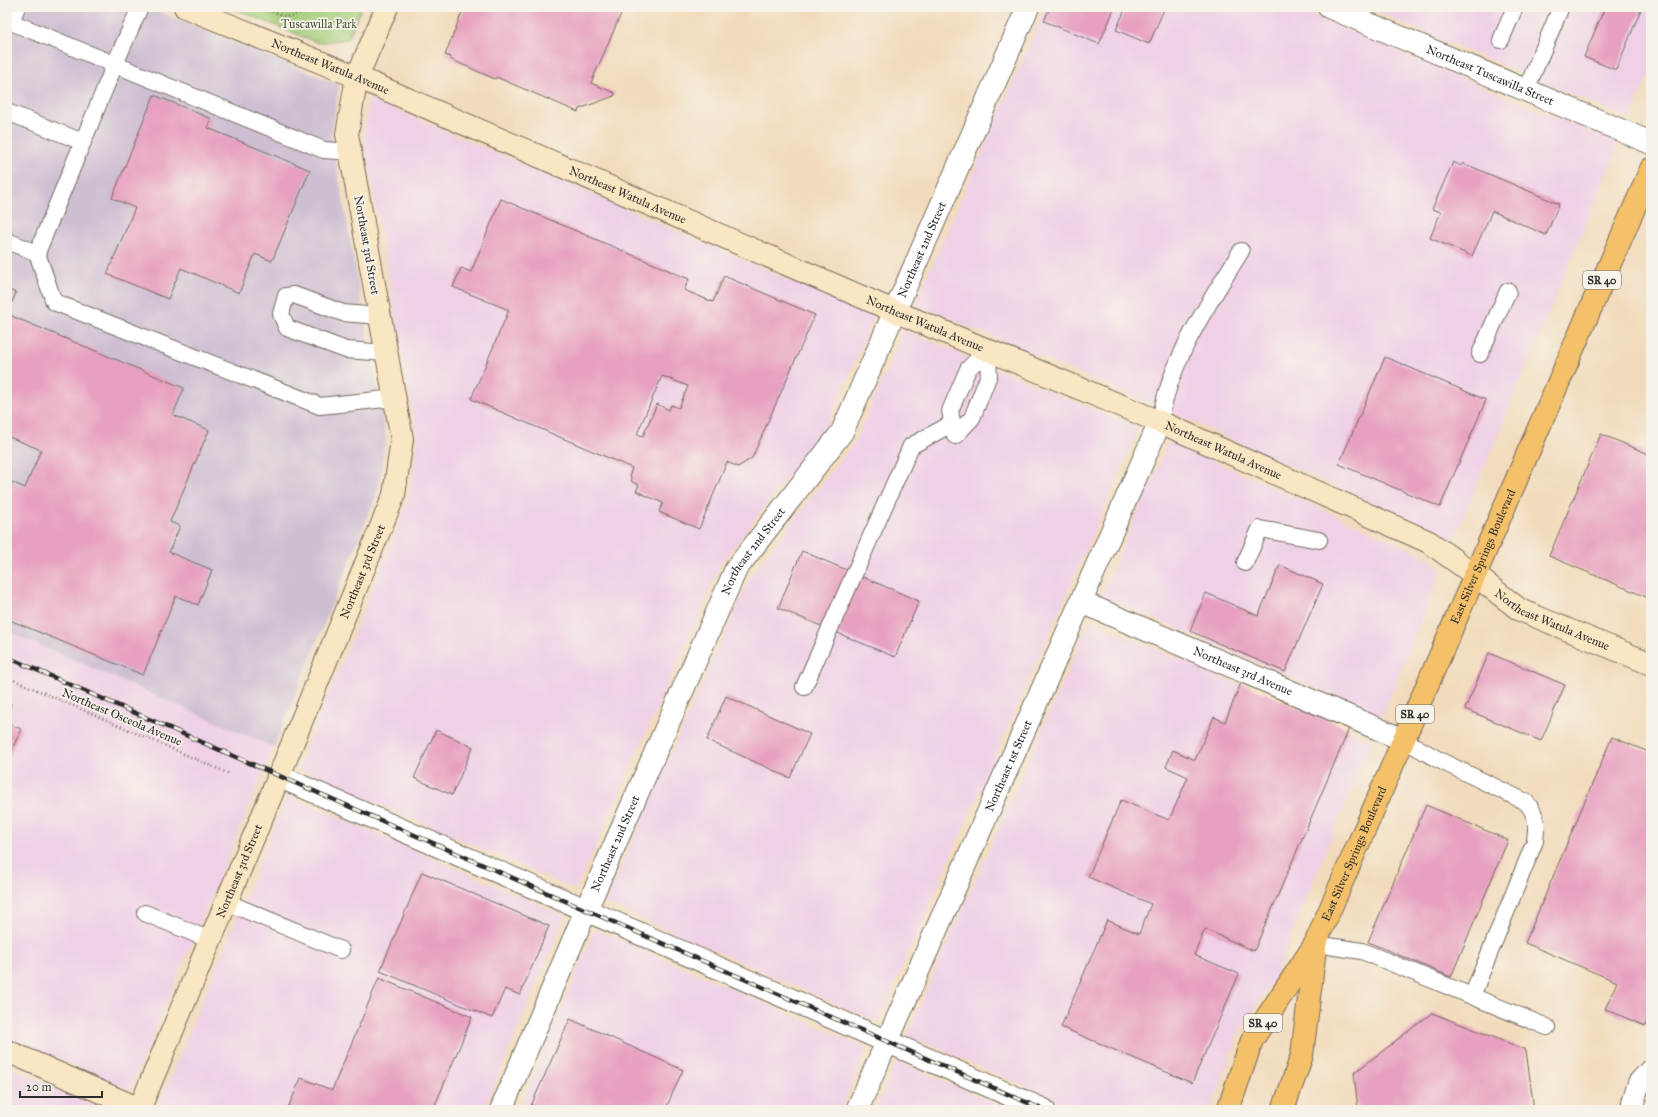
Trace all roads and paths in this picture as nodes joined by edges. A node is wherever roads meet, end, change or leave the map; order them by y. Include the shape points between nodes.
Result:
1 (17, 7) edge
2 (140, 7) edge
3 (184, 7) edge
4 (261, 7) edge
5 (322, 7) edge
6 (387, 7) edge
7 (1028, 7) edge
8 (1329, 7) edge
9 (1515, 7) edge
10 (1561, 7) edge
11 (9, 27) edge
12 (1501, 40) dead end
13 (115, 64) junction
14 (357, 77) junction
15 (1526, 90) junction
16 (7, 112) edge
17 (82, 142) junction
18 (1651, 143) edge
19 (350, 152) junction
20 (1651, 169) edge
21 (7, 241) edge
22 (1241, 251) dead end
23 (37, 253) junction
24 (1508, 291) dead end
25 (894, 311) junction
26 (380, 316) junction
27 (987, 350) junction
28 (386, 353) junction
29 (1480, 354) dead end
30 (395, 398) junction
31 (1160, 422) junction
32 (953, 424) junction
33 (1319, 540) dead end
34 (1245, 563) dead end
35 (1475, 574) junction
36 (1081, 602) junction
37 (1651, 664) edge
38 (7, 677) edge
39 (804, 687) dead end
40 (1404, 740) junction
41 (230, 774) dead end
42 (278, 776) junction
43 (226, 902) junction
44 (586, 910) junction
45 (145, 913) dead end
46 (210, 940) junction
47 (1315, 944) junction
48 (341, 950) dead end
49 (1472, 996) junction
50 (1547, 1027) dead end
51 (887, 1042) junction
52 (7, 1051) edge
53 (1651, 1070) edge
54 (1636, 1104) edge
55 (140, 1110) edge
56 (501, 1110) edge
57 (857, 1110) edge
58 (1044, 1110) edge
59 (1228, 1110) edge
60 (1284, 1110) edge

1 - 11 lane
2 - 13 lane
3 - 14 street, Northeast Watula Avenue
4 - 5 path via 286,17
6 - 14 street, Northeast 3rd Street
7 - 25 street, Northeast 2nd Street
8 - 15 street, Northeast Tuscawilla Street
9 - 12 lane
10 - 15 lane
11 - 13 lane
13 - 17 lane
13 - 19 lane via 324,150
14 - 19 street, Northeast 3rd Street via 346,134
14 - 25 street, Northeast Watula Avenue
15 - 18 street, Northeast Tuscawilla Street
16 - 17 lane
17 - 23 lane
19 - 26 street, Northeast 3rd Street
20 - 35 main road, East Silver Springs Boulevard / SR 40
21 - 23 lane
22 - 31 lane via 1190,334 1163,400
23 - 30 lane via 54,302 320,406
24 - 29 lane
25 - 27 street, Northeast Watula Avenue
25 - 44 street, Northeast 2nd Street via 842,432 736,569
26 - 28 street, Northeast 3rd Street
26 - 28 lane via 343,313 294,295 286,296 281,314 288,328 332,345 346,350
27 - 31 street, Northeast Watula Avenue
27 - 32 lane via 968,369 950,411
27 - 32 lane via 989,375 972,418 955,436
28 - 30 street, Northeast 3rd Street
30 - 42 street, Northeast 3rd Street via 402,439 394,495
31 - 35 street, Northeast Watula Avenue via 1428,542
31 - 36 street, Northeast 1st Street
32 - 39 lane via 912,446
33 - 34 lane via 1260,529
35 - 37 street, Northeast Watula Avenue via 1520,610
35 - 40 main road, East Silver Springs Boulevard / SR 40
36 - 40 street, Northeast 3rd Avenue
36 - 51 street, Northeast 1st Street
38 - 41 path, Northeast Osceola Avenue
40 - 47 main road, East Silver Springs Boulevard / SR 40
40 - 49 lane via 1526,802 1533,810 1537,824 1535,841
42 - 43 street, Northeast 3rd Street
42 - 44 street
43 - 46 street, Northeast 3rd Street
43 - 48 lane
44 - 51 street
44 - 56 street, Northeast 2nd Street
45 - 46 lane
46 - 55 street, Northeast 3rd Street
47 - 49 lane via 1362,952
47 - 59 main road, East Silver Springs Boulevard / SR 40 via 1252,1040
47 - 60 main road, East Silver Springs Boulevard / SR 40 via 1302,1055
49 - 50 lane
51 - 57 street, Northeast 1st Street
51 - 58 street
52 - 55 street
53 - 54 street via 1639,1083

